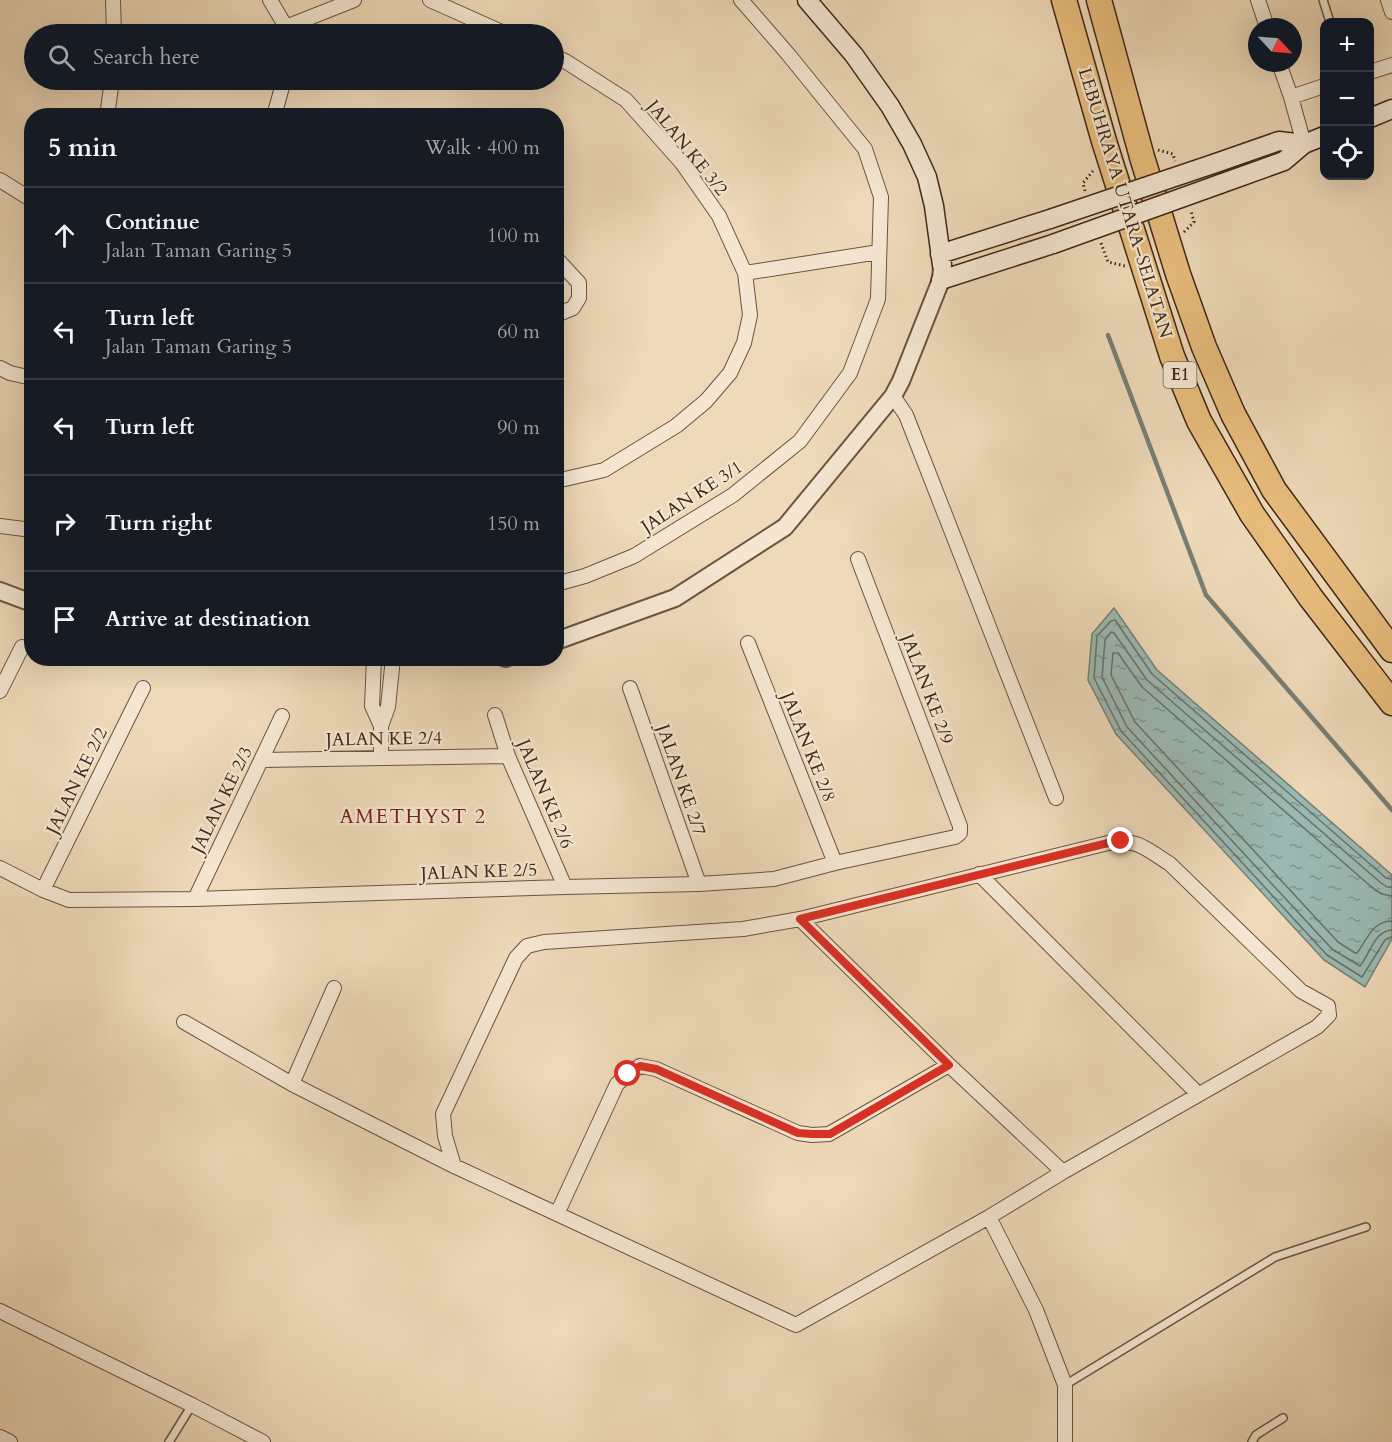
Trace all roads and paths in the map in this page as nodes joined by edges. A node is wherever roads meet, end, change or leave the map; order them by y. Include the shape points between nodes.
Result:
1 (113, 0) edge
2 (270, 0) edge
3 (354, 0) edge
4 (430, 0) edge
5 (741, 0) edge
6 (807, 0) edge
7 (1064, 0) edge
8 (1099, 0) edge
9 (1258, 0) edge
10 (1323, 0) edge
11 (1388, 0) edge
12 (1392, 12) edge
13 (1264, 18) edge
14 (1329, 18) edge
15 (114, 24) edge
16 (283, 24) edge
17 (302, 24) edge
18 (484, 24) edge
19 (564, 60) edge
20 (1392, 64) edge
21 (1374, 71) edge
22 (1282, 72) edge
23 (1320, 87) edge
24 (111, 90) edge
25 (281, 90) edge
26 (1291, 97) junction
27 (108, 108) edge
28 (276, 108) edge
29 (1392, 109) edge
30 (1374, 116) edge
31 (1320, 138) edge
32 (1304, 144) junction
33 (0, 180) edge
34 (24, 195) edge
35 (879, 252) junction
36 (941, 266) junction
37 (564, 267) edge
38 (745, 273) junction
39 (564, 312) edge
40 (0, 368) edge
41 (24, 376) edge
42 (893, 396) junction
43 (564, 478) edge
44 (0, 526) edge
45 (24, 529) edge
46 (858, 559) dead end
47 (564, 582) edge
48 (0, 591) edge
49 (24, 600) edge
50 (564, 637) edge
51 (748, 643) dead end
52 (22, 647) dead end
53 (1392, 650) edge
54 (374, 666) edge
55 (392, 666) edge
56 (143, 688) dead end
57 (630, 688) dead end
58 (0, 691) edge
59 (1392, 703) edge
60 (495, 715) dead end
61 (282, 716) dead end
62 (381, 726) junction
63 (508, 756) junction
64 (381, 757) junction
65 (261, 760) junction
66 (1056, 798) dead end
67 (960, 833) joint
68 (835, 863) junction
69 (0, 868) edge
70 (979, 874) junction
71 (699, 884) junction
72 (564, 887) junction
73 (43, 890) junction
74 (195, 899) junction
75 (800, 919) junction
76 (334, 988) dead end
77 (184, 1022) dead end
78 (949, 1065) junction
79 (292, 1084) junction
80 (1198, 1094) junction
81 (454, 1166) junction
82 (1063, 1172) junction
83 (557, 1214) junction
84 (989, 1217) junction
85 (1366, 1227) dead end
86 (0, 1311) edge
87 (1065, 1385) junction
88 (192, 1405) junction
89 (1283, 1419) dead end
90 (0, 1437) edge
91 (10, 1442) edge
92 (169, 1442) edge
93 (263, 1442) edge
94 (1065, 1442) edge
95 (1252, 1442) edge

1 - 15 street
2 - 16 street
3 - 17 street
4 - 18 street
5 - 35 street, JALAN KE 3/1 via 865,149 881,197
6 - 36 main road via 860,64 912,144 927,177 934,206
7 - 59 highway, LEBUHRAYA UTARA–SELATAN / E1 via 1172,356 1199,421 1252,514
8 - 53 highway, LEBUHRAYA UTARA–SELATAN / E1 via 1178,274 1233,414 1274,490
9 - 13 street
10 - 14 lane
11 - 12 street
19 - 38 street, JALAN KE 3/2 via 626,100 675,155 718,216
20 - 21 street
22 - 26 street
23 - 26 street
24 - 27 street
25 - 28 street
26 - 32 street
29 - 30 main road
31 - 32 main road
32 - 36 main road, bridge via 1279,141 1050,219
32 - 36 main road, bridge via 1284,161 1053,244
33 - 34 street
35 - 38 street
35 - 47 street, JALAN KE 3/1 via 878,299 850,373 800,441 733,495 634,556
36 - 42 street
37 - 39 street via 579,283 579,298 573,308
38 - 43 street, JALAN KE 3/2 via 750,315 744,343 730,373 706,401 676,426 604,470
40 - 41 street
42 - 50 street via 786,527 675,598
42 - 66 street via 906,416
44 - 45 street
46 - 67 street, JALAN KE 2/9
48 - 49 street
51 - 68 street, JALAN KE 2/8
52 - 58 street
54 - 62 street via 372,706
55 - 62 street via 388,707
56 - 73 street, JALAN KE 2/2
57 - 71 street, JALAN KE 2/7
60 - 63 street, JALAN KE 2/6
61 - 65 street, JALAN KE 2/3
62 - 64 street
63 - 64 street, JALAN KE 2/4
63 - 72 street, JALAN KE 2/6
64 - 65 street, JALAN KE 2/4
65 - 74 street, JALAN KE 2/3
67 - 68 street, JALAN KE 2/5
68 - 71 street, JALAN KE 2/5 via 774,879
69 - 73 street, JALAN KE 2/5
70 - 75 street
70 - 80 street
70 - 80 street via 1130,841 1170,864 1301,991 1328,1006 1329,1015 1317,1027
71 - 72 street, JALAN KE 2/5
72 - 74 street, JALAN KE 2/5
73 - 74 street, JALAN KE 2/5 via 69,900
75 - 78 street
75 - 81 street via 743,929 527,946 516,958 443,1114
76 - 79 street
77 - 79 street
78 - 82 street
78 - 83 street via 830,1134 798,1133 656,1069 640,1066 617,1084
79 - 81 street
80 - 82 street
81 - 83 street
82 - 84 street
83 - 84 street via 796,1325
84 - 87 street via 1036,1310
85 - 87 lane via 1275,1257
86 - 88 street
87 - 94 street
88 - 92 lane
88 - 93 street
89 - 95 lane via 1256,1435
90 - 91 street

